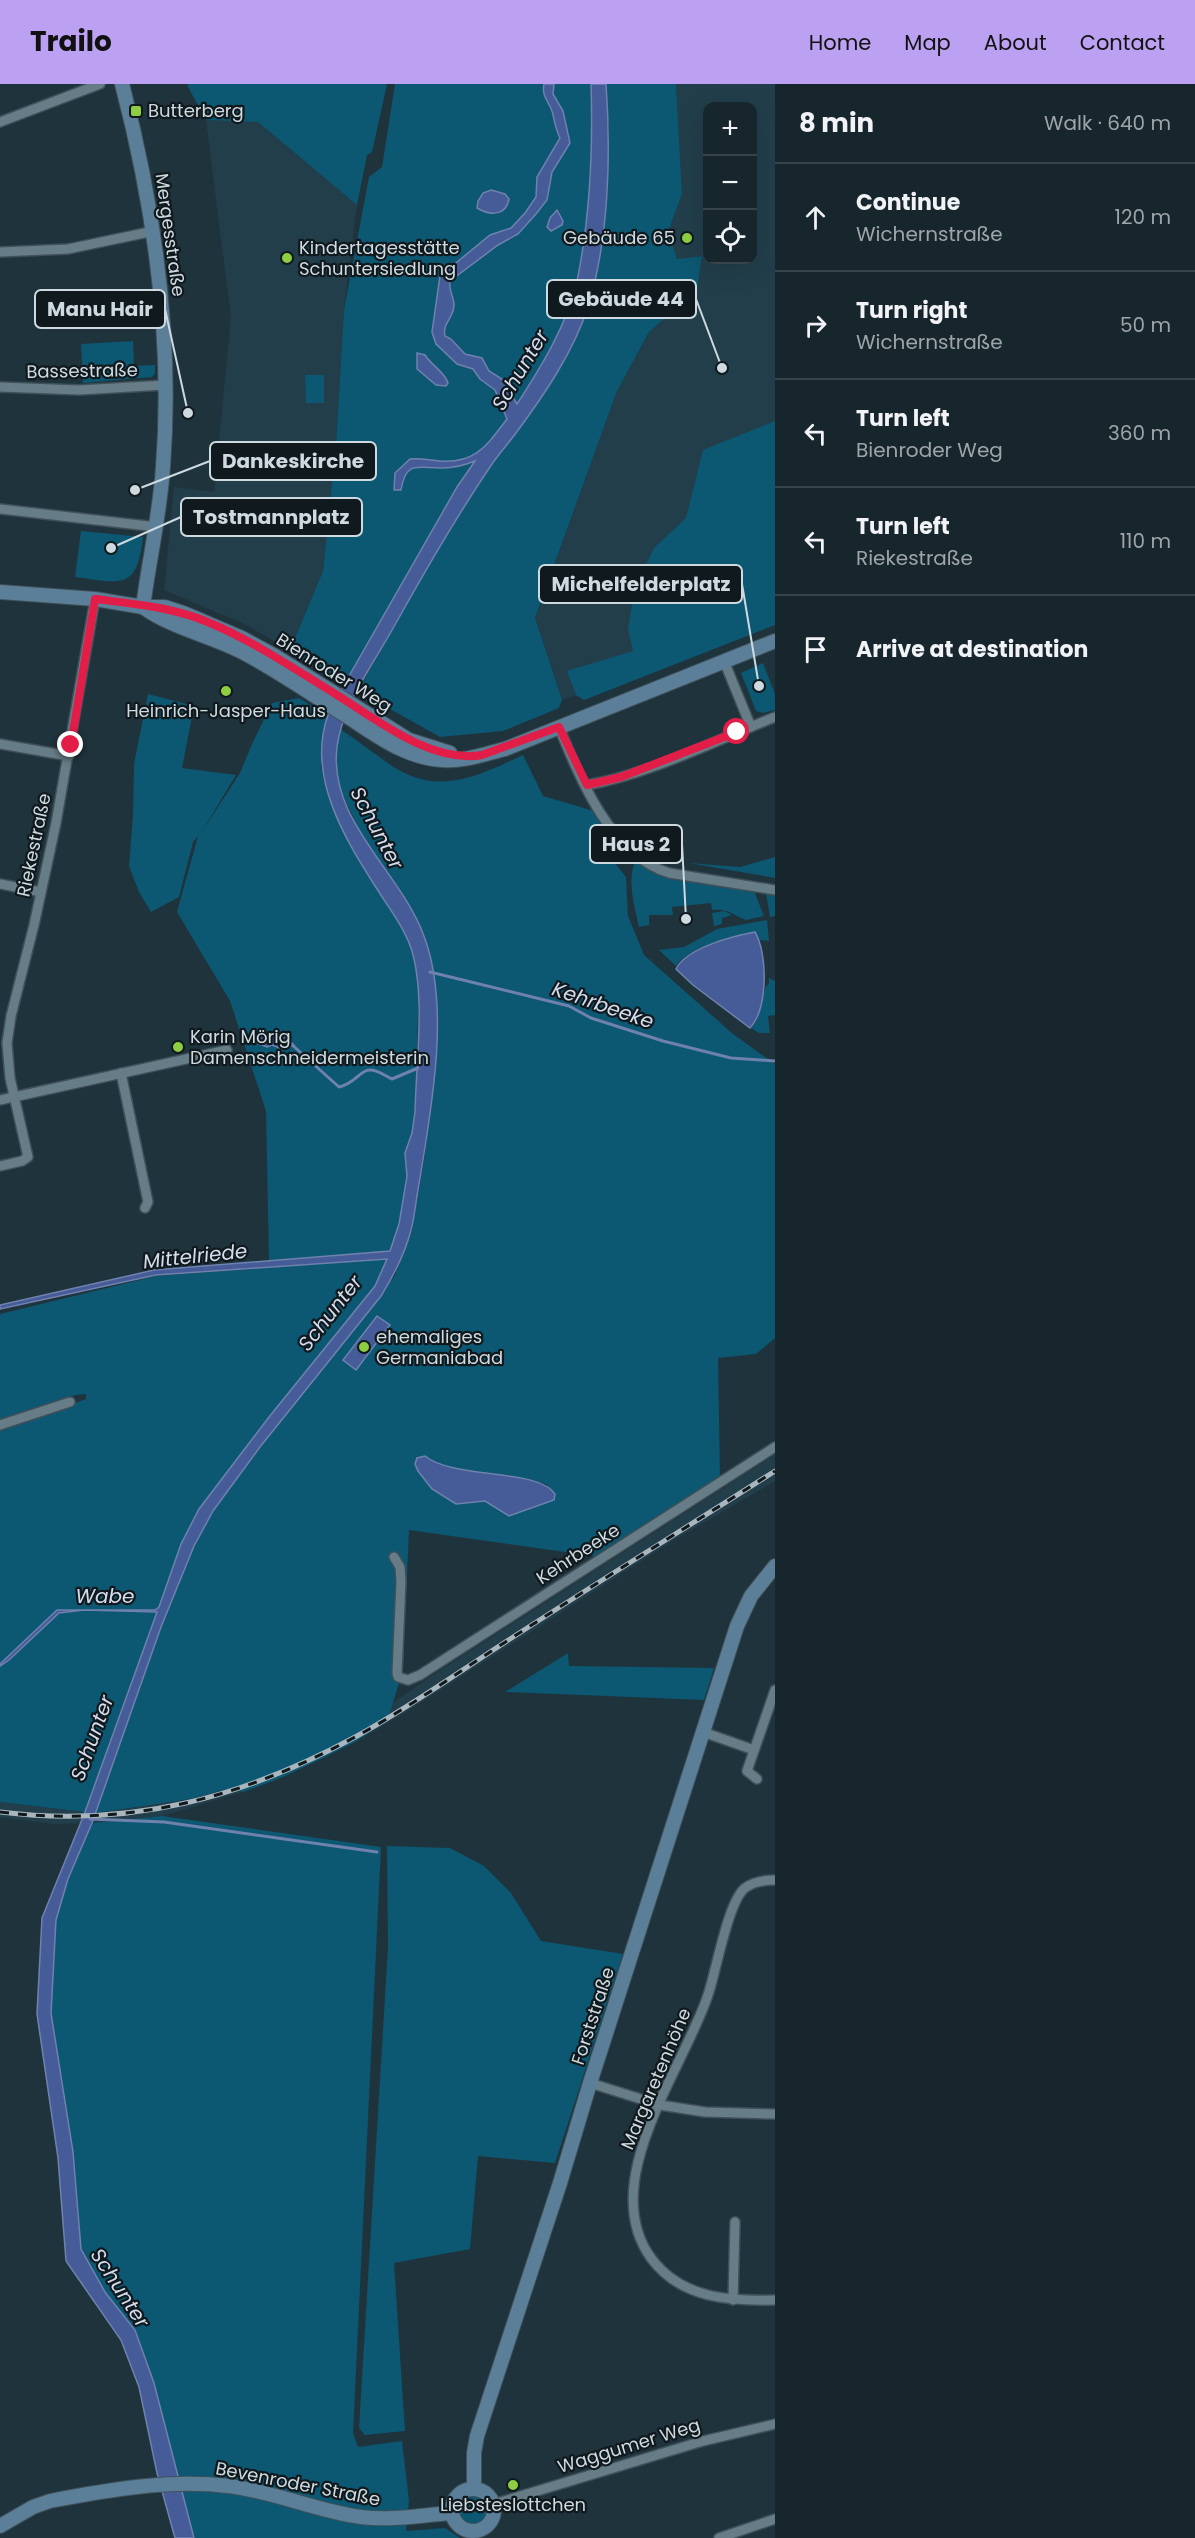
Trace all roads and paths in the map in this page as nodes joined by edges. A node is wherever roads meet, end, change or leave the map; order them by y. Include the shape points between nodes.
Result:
1 (100, 84) edge
2 (122, 84) edge
3 (0, 122) edge
4 (154, 231) junction
5 (0, 252) edge
6 (165, 385) junction
7 (0, 387) edge
8 (0, 509) edge
9 (157, 527) junction
10 (0, 592) edge
11 (95, 599) junction
12 (143, 607) junction
13 (775, 641) edge
14 (724, 662) junction
15 (775, 717) edge
16 (559, 727) junction
17 (751, 727) junction
18 (0, 744) edge
19 (69, 756) junction
20 (587, 785) junction
21 (0, 884) edge
22 (775, 890) edge
23 (41, 892) junction
24 (0, 1014) edge
25 (11, 1016) junction
26 (227, 1050) dead end
27 (121, 1073) junction
28 (14, 1097) junction
29 (0, 1100) edge
30 (0, 1166) edge
31 (145, 1208) dead end
32 (70, 1402) dead end
33 (0, 1425) edge
34 (775, 1447) edge
35 (394, 1557) dead end
36 (775, 1566) edge
37 (775, 1690) edge
38 (703, 1732) junction
39 (754, 1750) junction
40 (757, 1779) dead end
41 (775, 1880) edge
42 (590, 2083) junction
43 (660, 2105) junction
44 (775, 2114) edge
45 (735, 2222) dead end
46 (733, 2300) junction
47 (775, 2300) edge
48 (775, 2424) edge
49 (474, 2488) junction
50 (494, 2504) junction
51 (452, 2513) junction
52 (775, 2519) edge
53 (0, 2526) edge
54 (489, 2533) edge
55 (736, 2534) edge
56 (719, 2538) edge

1 - 3 street
2 - 4 main road, Mergesstraße
4 - 5 street via 76,248
4 - 6 main road, Mergesstraße
6 - 7 street, Bassestraße via 79,390
6 - 9 main road, Mergesstraße
8 - 9 street
9 - 12 main road, Mergesstraße
10 - 11 main road, Bienroder Weg
11 - 12 main road, Bienroder Weg
11 - 19 street, Riekestraße
12 - 16 main road, Bienroder Weg via 165,607 210,623 275,656 313,688 372,725 424,746 473,757
13 - 14 main road, Bienroder Weg
14 - 16 main road, Bienroder Weg
14 - 17 street
15 - 17 street
16 - 20 street
17 - 20 street via 621,777
18 - 19 street
19 - 23 street, Riekestraße
20 - 22 street via 619,838 658,870
21 - 23 street
23 - 25 street, Riekestraße
24 - 25 street
25 - 28 street, Riekestraße via 7,1052
26 - 27 street
27 - 28 street
27 - 31 street via 148,1202
28 - 29 street
28 - 30 street, Riekestraße via 28,1157
32 - 33 street
34 - 35 street, Kehrbeeke via 408,1680 398,1677 400,1567
36 - 38 main road, Forststraße via 757,1586 741,1616
37 - 39 street
38 - 39 street
38 - 42 main road, Forststraße
39 - 40 street via 747,1771
41 - 43 street, Margaretenhöhe via 755,1882 737,1897 699,2024
42 - 43 street
42 - 49 main road, Forststraße via 477,2436
43 - 44 street via 705,2112
43 - 46 street, Margaretenhöhe via 635,2176 633,2208 639,2236 657,2265 674,2281 697,2292
45 - 46 street
46 - 47 street, Margaretenhöhe
48 - 50 street, Waggumer Weg via 703,2441
49 - 50 main road via 488,2495
49 - 51 main road via 457,2496
50 - 54 main road
51 - 53 main road, Bevenroder Straße via 377,2519 227,2486 184,2485 50,2501
51 - 54 main road via 465,2530
52 - 55 street
55 - 56 street

